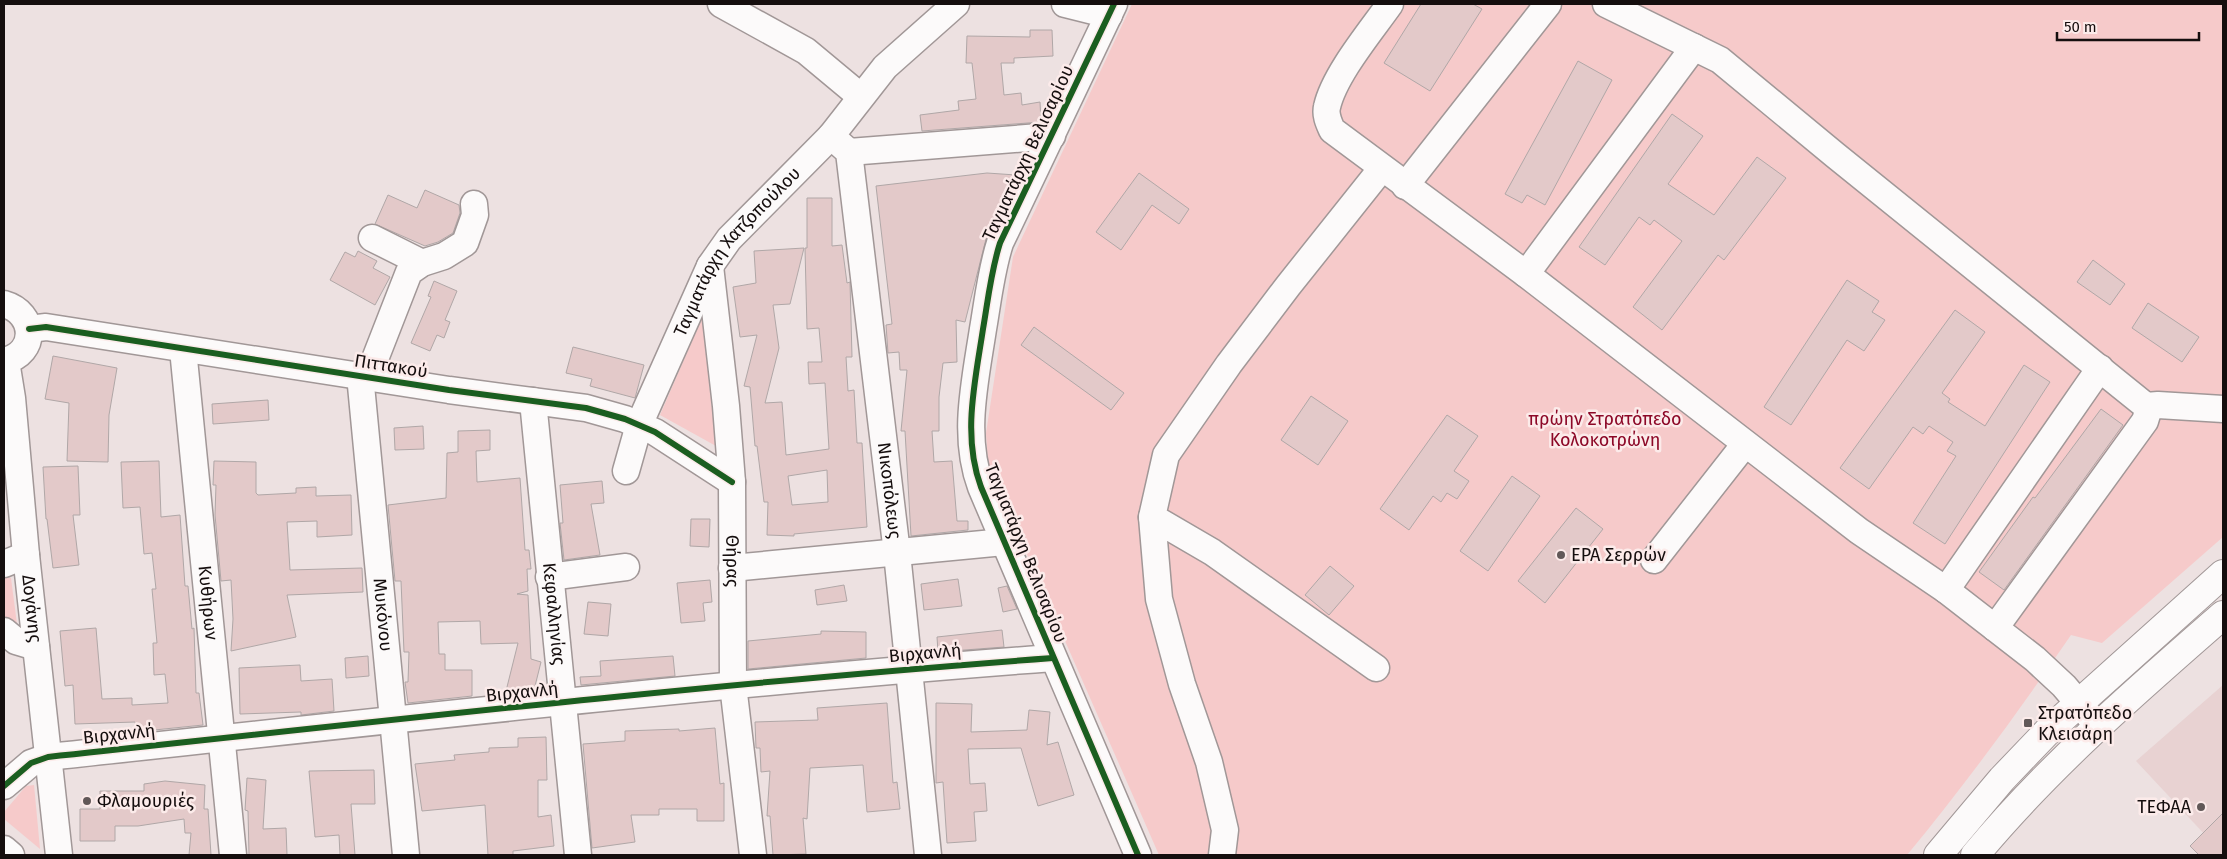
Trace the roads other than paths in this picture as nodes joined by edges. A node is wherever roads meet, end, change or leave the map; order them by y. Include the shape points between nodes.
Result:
1 (721, 4) edge
2 (956, 4) edge
3 (1065, 4) edge
4 (1390, 4) edge
5 (1548, 4) edge
6 (1606, 4) edge
7 (1112, 9) edge
8 (1694, 47) junction
9 (860, 96) junction
10 (1052, 136) junction
11 (840, 144) junction
12 (1382, 168) junction
13 (1405, 186) junction
14 (474, 204) dead end
15 (372, 238) dead end
16 (422, 263) junction
17 (710, 266) junction
18 (1526, 274) junction
19 (4, 304) edge
20 (29, 329) junction
21 (183, 349) junction
22 (5, 361) edge
23 (2100, 368) junction
24 (364, 376) junction
25 (532, 401) junction
26 (2146, 406) junction
27 (2223, 409) edge
28 (639, 424) junction
29 (1745, 444) junction
30 (626, 471) dead end
31 (732, 482) junction
32 (1152, 517) junction
33 (1004, 542) junction
34 (896, 553) junction
35 (15, 559) edge
36 (1654, 560) dead end
37 (626, 567) dead end
38 (732, 568) junction
39 (549, 577) junction
40 (2219, 585) edge
41 (1946, 590) junction
42 (2223, 615) edge
43 (1995, 628) junction
44 (4, 631) edge
45 (36, 646) junction
46 (1053, 658) junction
47 (1376, 668) dead end
48 (909, 669) junction
49 (733, 686) junction
50 (2078, 702) junction
51 (562, 703) junction
52 (393, 719) junction
53 (2098, 726) junction
54 (221, 738) junction
55 (48, 757) junction
56 (4, 786) edge
57 (4, 849) edge
58 (11, 855) edge
59 (59, 855) edge
60 (233, 855) edge
61 (406, 855) edge
62 (578, 855) edge
63 (753, 855) edge
64 (928, 855) edge
65 (1138, 855) edge
66 (1222, 855) edge
67 (1938, 855) edge
68 (1975, 855) edge

1 - 9 street via 806,51
2 - 9 street, Ταγματάρχη Χατζοπούλου via 898,55
3 - 7 street
4 - 12 street via 1345,69 1327,109 1332,130
5 - 13 street
6 - 8 street
7 - 10 street, Ταγματάρχη Βελισαρίου
8 - 18 street
8 - 23 street via 1720,60
9 - 11 street, Ταγματάρχη Χατζοπούλου
10 - 11 street
10 - 33 street, Ταγματάρχη Βελισαρίου via 996,256 972,407 970,439 974,464
11 - 17 street, Ταγματάρχη Χατζοπούλου via 729,239
11 - 34 street, Νικοπόλεως
12 - 13 street
12 - 32 street via 1229,364 1166,455
13 - 18 street
14 - 16 street via 475,215 465,243 444,256
15 - 16 street
16 - 24 street via 409,272
17 - 28 street, Ταγματάρχη Χατζοπούλου
17 - 31 street, Θήρας via 726,397
18 - 29 street
19 - 20 street via 20,312
20 - 21 street, Πιττακού via 53,328
20 - 22 street via 21,352
21 - 24 street, Πιττακού
21 - 54 street, Κυθήρων
22 - 35 street, Δογάνης via 12,398
23 - 26 street
23 - 41 street
24 - 25 street, Πιττακού
24 - 52 street, Μυκόνου
25 - 28 street, Πιττακού via 586,408
25 - 39 street, Κεφαλληνίας
26 - 27 street
26 - 43 street via 2145,422
28 - 30 street, Ταγματάρχη Χατζοπούλου
28 - 31 street, Πιττακού via 681,447
29 - 36 street
29 - 41 street via 1859,531
31 - 38 street, Θήρας
32 - 47 street via 1212,552
32 - 66 street via 1159,599 1182,684 1209,762 1225,830
33 - 34 street
33 - 46 street, Ταγματάρχη Βελισαρίου
34 - 38 street
34 - 48 street, Νικοπόλεως
35 - 45 street, Δογάνης
37 - 39 street
38 - 49 street, Θήρας
39 - 51 street, Κεφαλληνίας
40 - 50 main road
41 - 43 street
42 - 53 main road
43 - 50 street via 2035,659
44 - 45 street via 16,641
45 - 55 street, Δογάνης
46 - 48 street, Βιρχανλή
46 - 65 street, Ταγματάρχη Βελισαρίου
48 - 49 street, Βιρχανλή
48 - 64 street, Νικοπόλεως
49 - 51 street, Βιρχανλή
49 - 63 street, Θήρας
50 - 53 street
50 - 67 main road via 2002,779
51 - 52 street, Βιρχανλή
51 - 62 street, Κεφαλληνίας
52 - 54 street, Βιρχανλή
52 - 61 street, Μυκόνου
53 - 68 main road via 2027,796
54 - 55 street, Βιρχανλή
54 - 60 street, Κυθήρων
55 - 56 street, Βιρχανλή via 24,768
55 - 59 street, Δογάνης
57 - 58 street

